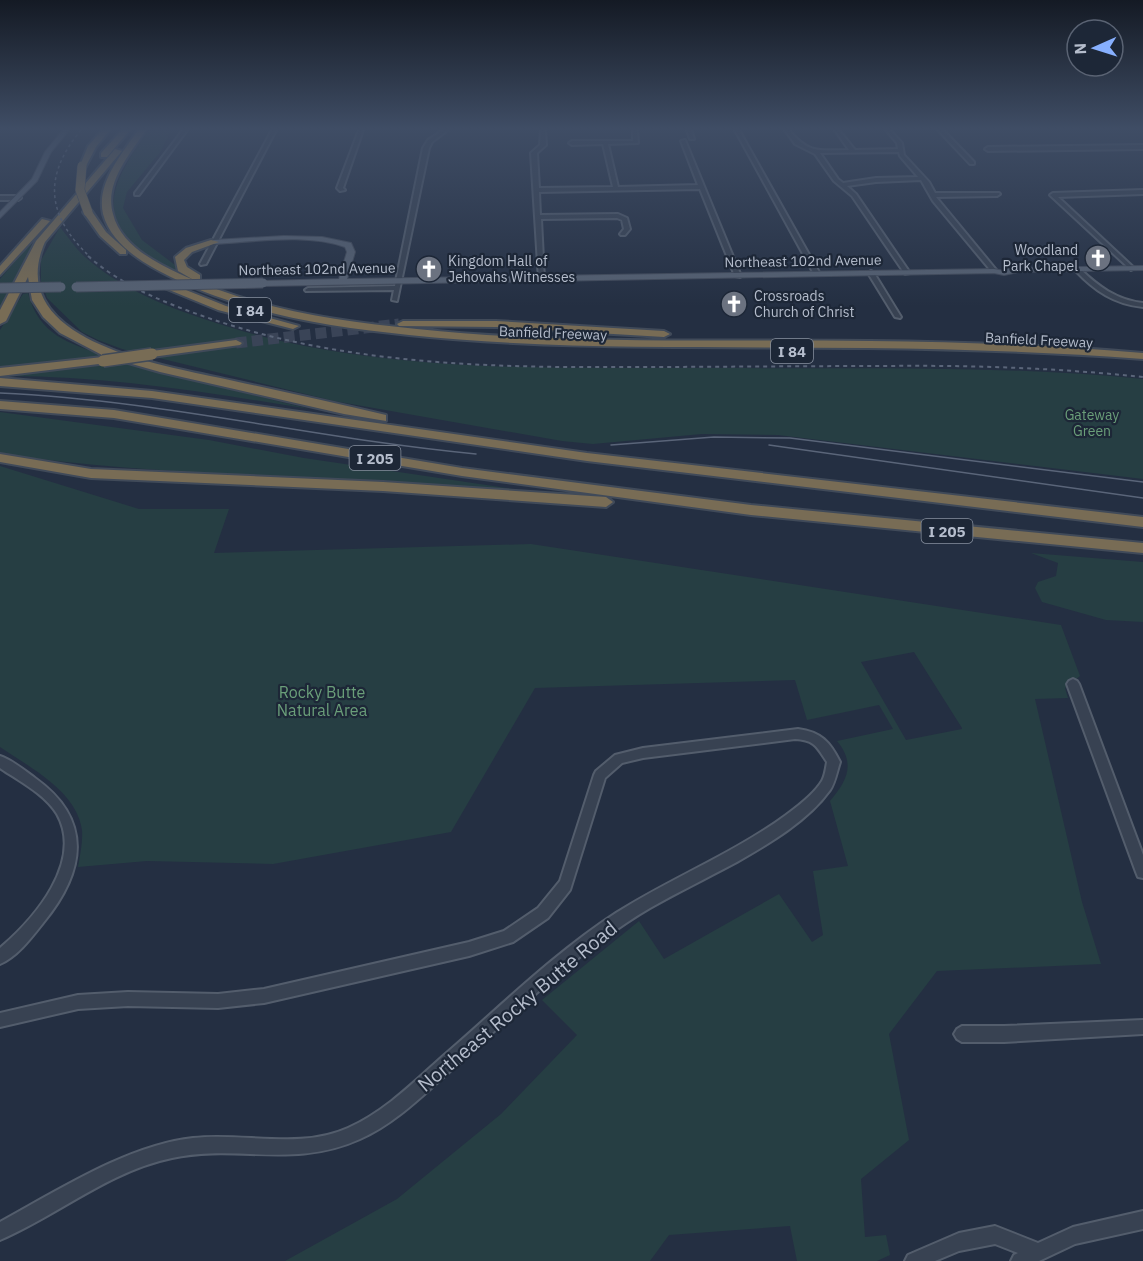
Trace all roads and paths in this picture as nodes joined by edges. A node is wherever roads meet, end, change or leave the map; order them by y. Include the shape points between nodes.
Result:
1 (27, 189) edge
2 (74, 189) edge
3 (80, 189) edge
4 (87, 189) edge
5 (110, 189) edge
6 (141, 189) edge
7 (242, 189) edge
8 (418, 189) edge
9 (616, 189) joint
10 (623, 189) edge
11 (703, 189) edge
12 (770, 189) edge
13 (847, 189) edge
14 (928, 189) edge
15 (536, 190) joint
16 (1143, 192) edge
17 (137, 194) dead end
18 (997, 194) dead end
19 (932, 195) junction
20 (0, 198) edge
21 (18, 198) junction
22 (0, 216) edge
23 (537, 217) junction
24 (623, 234) dead end
25 (31, 237) junction
26 (214, 242) junction
27 (36, 250) junction
28 (0, 262) edge
29 (203, 264) dead end
30 (1131, 268) junction
31 (1143, 268) edge
32 (1077, 269) junction
33 (994, 271) junction
34 (0, 272) edge
35 (871, 273) junction
36 (907, 273) junction
37 (817, 274) junction
38 (738, 276) junction
39 (541, 279) junction
40 (342, 282) junction
41 (399, 284) junction
42 (166, 285) junction
43 (0, 288) edge
44 (308, 290) dead end
45 (395, 300) dead end
46 (1143, 305) edge
47 (898, 317) dead end
48 (0, 321) edge
49 (399, 324) tunnel mouth
50 (375, 328) junction
51 (236, 343) tunnel mouth
52 (441, 343) junction
53 (828, 344) junction
54 (1143, 356) edge
55 (1143, 362) edge
56 (0, 372) edge
57 (0, 382) edge
58 (0, 405) edge
59 (500, 444) junction
60 (0, 458) edge
61 (752, 510) junction
62 (1143, 522) edge
63 (1143, 548) edge
64 (1073, 684) dead end
65 (0, 760) edge
66 (1143, 872) edge
67 (0, 957) edge
68 (0, 1020) edge
69 (1143, 1027) edge
70 (962, 1034) dead end
71 (1143, 1220) edge
72 (0, 1231) edge
73 (1038, 1252) junction
74 (914, 1261) edge
75 (1020, 1261) edge

1 - 21 main road
2 - 25 highway
3 - 52 highway, Banfield Freeway / I 84, bridge via 88,212 113,244 181,286 301,322
4 - 27 highway
5 - 50 highway, Banfield Freeway / I 84 via 108,214 115,228 138,254 183,280 296,315
6 - 17 street
7 - 26 street
8 - 41 street
9 - 10 street
9 - 15 street
11 - 38 street
12 - 37 street
13 - 36 street
14 - 19 street
15 - 23 street
16 - 30 street via 1053,194
18 - 19 street
19 - 33 street
20 - 21 street
21 - 22 main road
23 - 24 street via 614,216 625,219 627,229
23 - 39 street
25 - 28 highway
25 - 34 highway
26 - 29 street
26 - 40 main road via 321,240 346,244 351,252
26 - 50 highway via 184,253 179,259 180,266 231,292
27 - 48 highway
27 - 59 highway via 32,280 38,303 61,328 93,346 165,368
30 - 31 main road, Northeast 102nd Avenue
30 - 32 main road, Northeast 102nd Avenue
32 - 33 main road, Northeast 102nd Avenue
32 - 46 street via 1104,294 1124,303
33 - 36 main road, Northeast 102nd Avenue
35 - 36 main road, Northeast 102nd Avenue
35 - 37 main road, Northeast 102nd Avenue
35 - 47 street
37 - 38 main road, Northeast 102nd Avenue
38 - 39 main road, Northeast 102nd Avenue
39 - 41 main road, Northeast 102nd Avenue
40 - 41 main road, Northeast 102nd Avenue
40 - 42 main road, Northeast 102nd Avenue, bridge
41 - 44 street
41 - 45 street
42 - 43 main road, Northeast 102nd Avenue, bridge
42 - 52 highway via 247,315 338,334
49 - 53 highway via 496,324
50 - 53 highway, Banfield Freeway / I 84 via 528,342
51 - 56 highway, bridge
52 - 55 highway, Banfield Freeway / I 84 via 622,350 997,352
53 - 54 highway, Banfield Freeway / I 84 via 1038,348
57 - 59 highway, I 205 via 126,391
58 - 61 highway, I 205 via 103,412 462,472
59 - 62 highway, I 205 via 802,485
60 - 61 highway via 73,471 440,489 709,512
61 - 63 highway, I 205
64 - 66 street
65 - 67 street via 56,804 66,818 70,838 66,868 53,899 31,930
68 - 72 street, Northeast Rocky Butte Road via 78,1002 218,1001 264,996 497,941 537,918 558,895 575,860 595,784 612,763 643,753 795,734 815,738 833,758 834,769 828,784 798,816 609,927 418,1089 366,1128 340,1140 303,1148 203,1145 174,1149 116,1171
69 - 70 street
71 - 73 street via 1091,1231
73 - 74 street via 995,1235 959,1242
73 - 75 street

